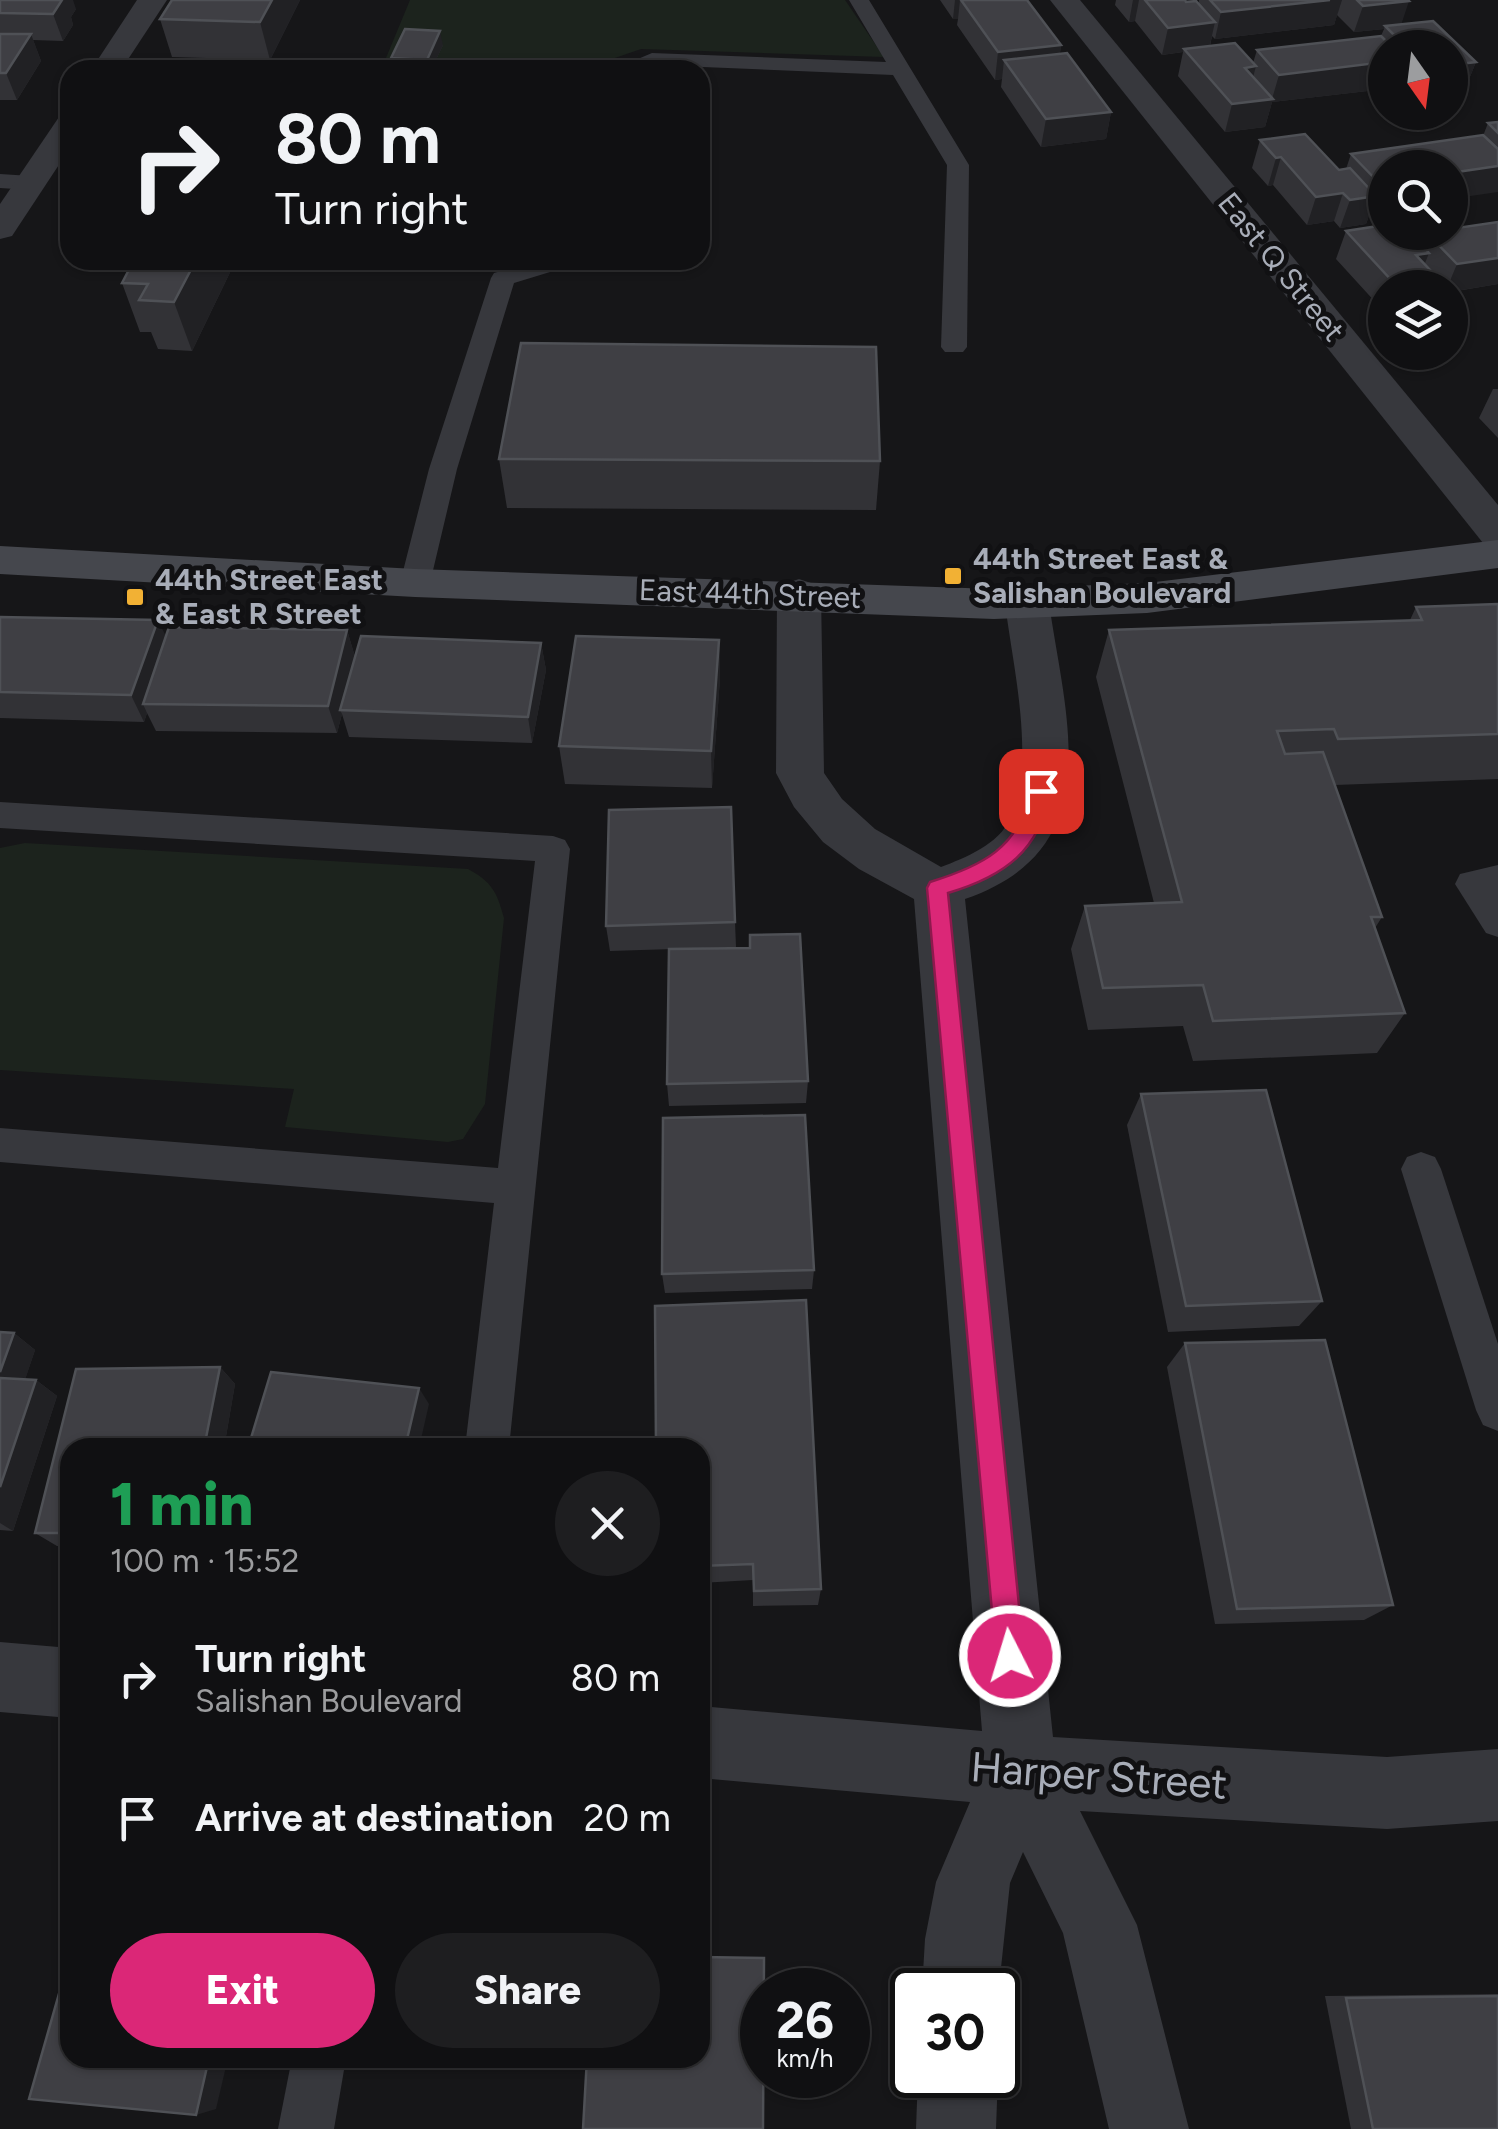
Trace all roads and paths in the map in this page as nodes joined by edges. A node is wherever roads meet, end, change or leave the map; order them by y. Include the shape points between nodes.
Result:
1 (152, 0) edge
2 (859, 0) edge
3 (1065, 0) edge
4 (113, 60) edge
5 (710, 62) edge
6 (901, 69) junction
7 (60, 135) edge
8 (15, 182) edge
9 (0, 229) edge
10 (530, 270) edge
11 (954, 348) dead end
12 (1498, 533) edge
13 (1498, 554) edge
14 (0, 560) edge
15 (416, 583) junction
16 (799, 594) junction
17 (1027, 603) junction
18 (0, 815) edge
19 (1498, 878) edge
20 (938, 888) junction
21 (1498, 923) edge
22 (0, 1144) edge
23 (1422, 1168) dead end
24 (516, 1186) junction
25 (1486, 1327) edge
26 (1498, 1410) edge
27 (488, 1438) edge
28 (0, 1676) edge
29 (60, 1682) edge
30 (710, 1743) edge
31 (1021, 1772) junction
32 (1498, 1784) edge
33 (962, 1968) edge
34 (317, 2068) edge
35 (957, 2098) edge
36 (306, 2129) edge
37 (956, 2129) edge
38 (1149, 2129) edge

1 - 4 street
2 - 6 lane
3 - 12 street, East Q Street
5 - 6 lane
6 - 11 lane via 958,165
7 - 8 street
8 - 9 street
10 - 15 lane via 503,278 443,469
13 - 17 street, East 44th Street via 1147,598
14 - 15 street, East 44th Street
15 - 16 street, East 44th Street
16 - 17 street, East 44th Street
16 - 20 street via 800,773 808,792 850,838
17 - 20 street via 1045,760 1035,822 1002,860
18 - 24 lane via 553,850
19 - 21 lane via 1472,884
20 - 31 street
22 - 24 lane
23 - 25 lane
24 - 27 lane
25 - 26 lane
28 - 29 street
30 - 31 street, Harper Street
31 - 32 street, Harper Street via 1387,1793
31 - 33 street via 973,1882
31 - 38 street via 1099,1926
34 - 36 lane
35 - 37 street

